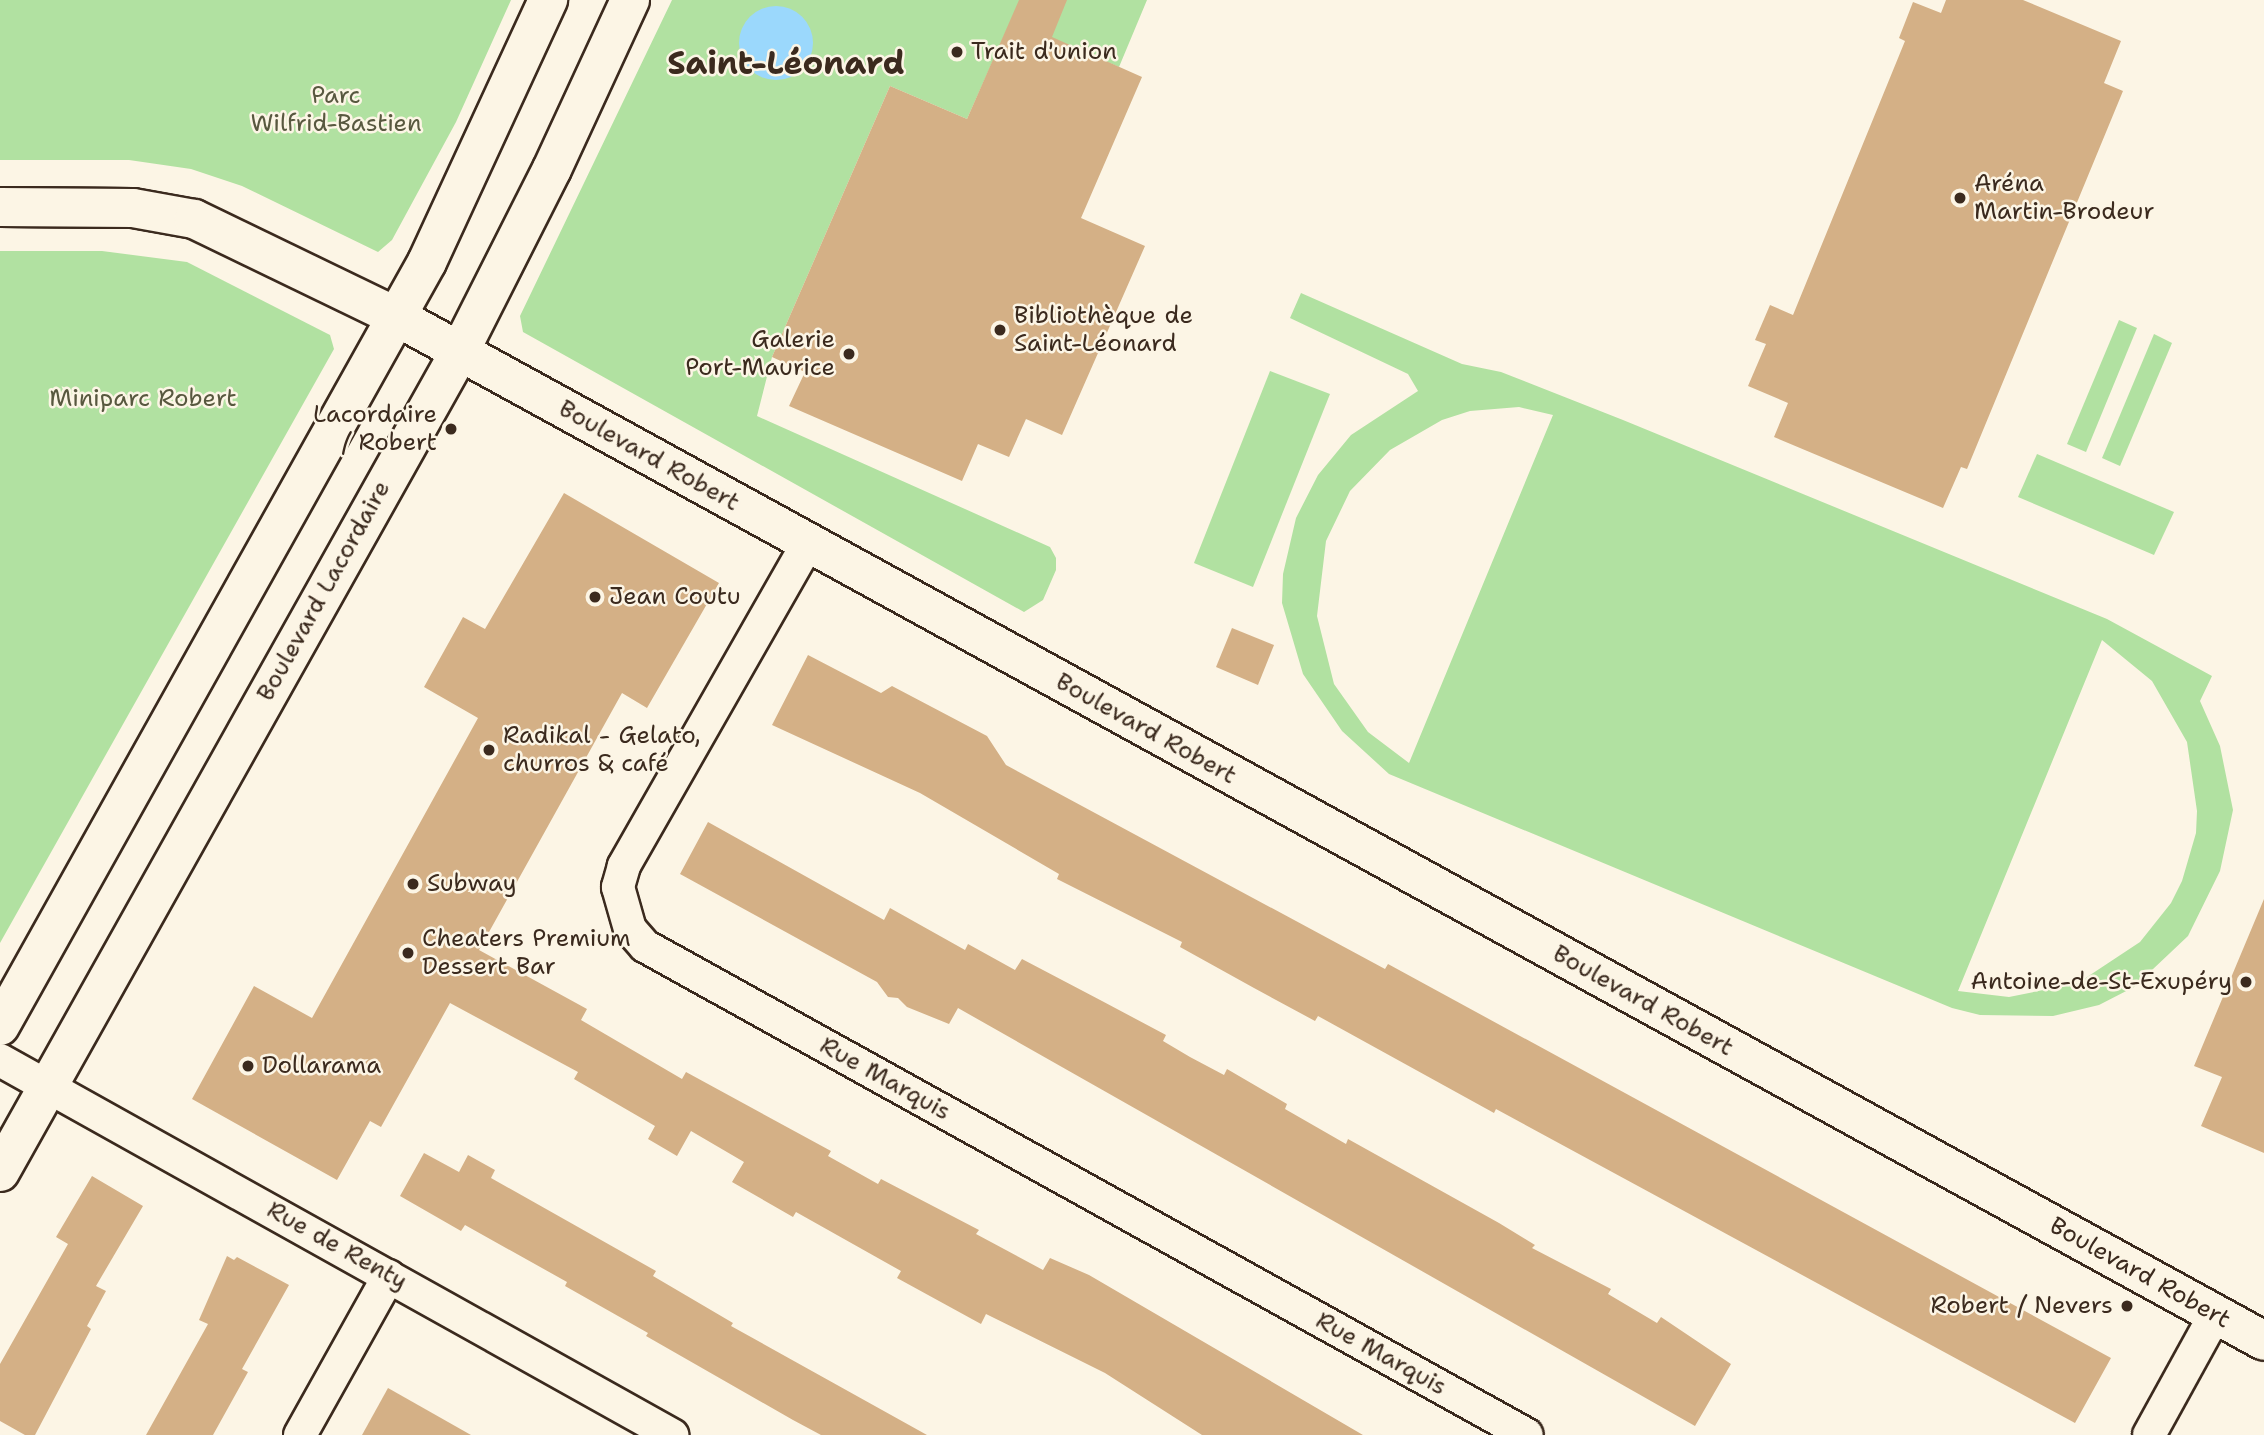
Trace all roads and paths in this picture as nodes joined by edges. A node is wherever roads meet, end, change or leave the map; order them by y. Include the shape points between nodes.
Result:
1 (548, 0) edge
2 (630, 0) edge
3 (0, 207) edge
4 (397, 317) junction
5 (459, 352) junction
6 (807, 543) junction
7 (0, 1026) edge
8 (0, 1059) edge
9 (48, 1085) junction
10 (0, 1172) edge
11 (389, 1276) junction
12 (2216, 1315) junction
13 (2264, 1341) edge
14 (300, 1435) edge
15 (672, 1435) edge
16 (1527, 1435) edge
17 (2149, 1435) edge

1 - 4 street via 500,111
2 - 5 street, Boulevard Lacordaire via 552,169
3 - 4 street, Boulevard Robert via 134,208 194,219
4 - 5 street, Boulevard Robert
4 - 7 street
5 - 6 street, Boulevard Robert
5 - 9 street, Boulevard Lacordaire
6 - 12 street, Boulevard Robert
6 - 16 street, Rue Marquis via 624,866 618,887 630,929 657,952
8 - 9 street, Rue de Renty
9 - 10 street, Boulevard Lacordaire
9 - 11 street, Rue de Renty
11 - 14 street
11 - 15 street, Rue de Renty
12 - 13 street, Boulevard Robert
12 - 17 street

